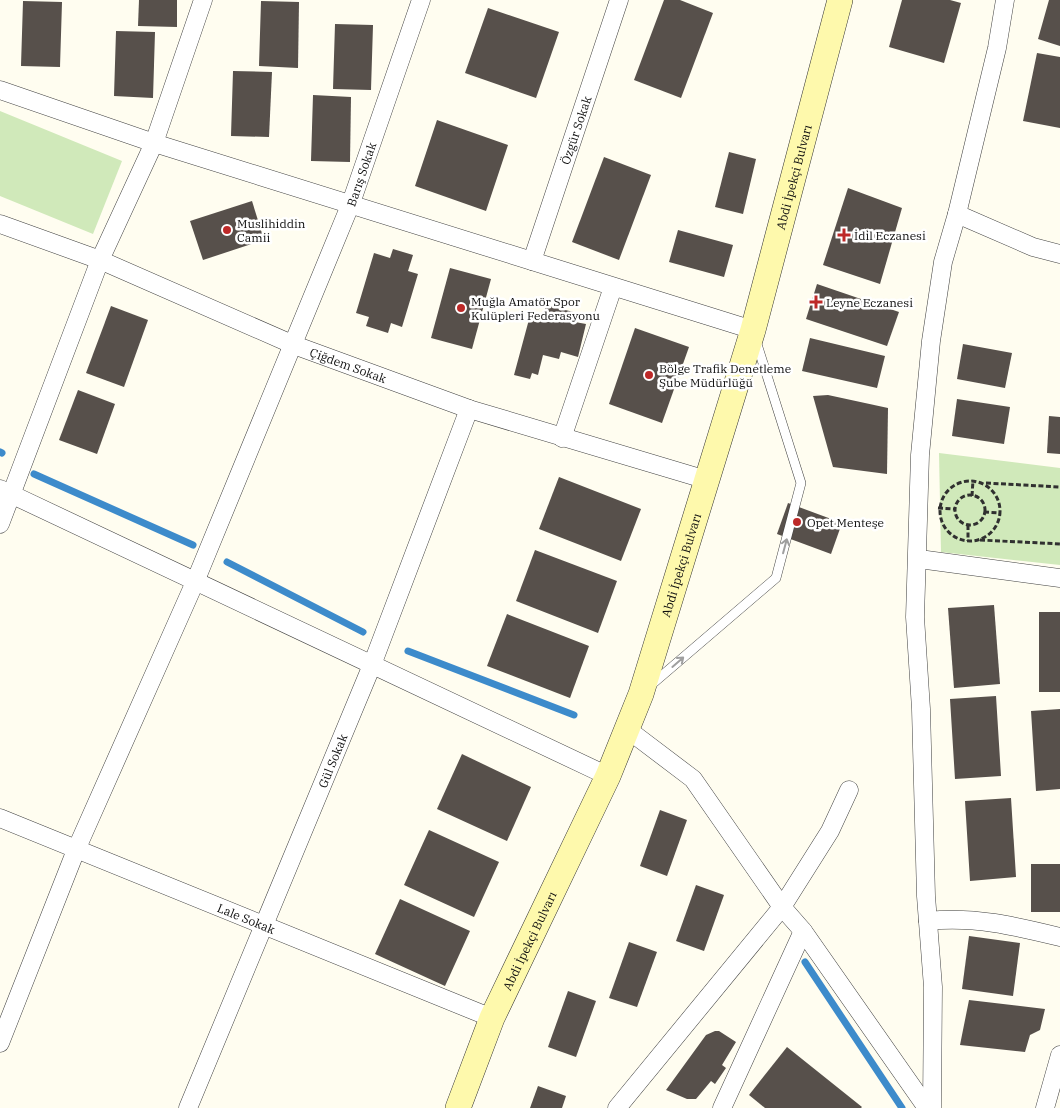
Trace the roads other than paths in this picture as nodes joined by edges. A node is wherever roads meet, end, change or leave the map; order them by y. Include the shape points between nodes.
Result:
1 (203, 0) edge
2 (421, 0) edge
3 (620, 0) edge
4 (840, 0) edge
5 (1005, 0) edge
6 (0, 90) edge
7 (154, 143) junction
8 (352, 203) junction
9 (957, 214) junction
10 (0, 224) edge
11 (1060, 254) edge
12 (100, 260) junction
13 (532, 261) junction
14 (613, 287) junction
15 (752, 330) junction
16 (294, 345) junction
17 (469, 409) junction
18 (562, 438) junction
19 (708, 480) junction
20 (6, 492) edge
21 (0, 524) edge
22 (919, 560) junction
23 (1060, 578) edge
24 (195, 582) junction
25 (372, 665) junction
26 (641, 694) junction
27 (627, 729) junction
28 (608, 776) junction
29 (849, 790) dead end
30 (0, 818) edge
31 (76, 850) junction
32 (782, 907) junction
33 (928, 922) junction
34 (263, 926) junction
35 (803, 931) junction
36 (1060, 937) edge
37 (492, 1018) junction
38 (0, 1043) edge
39 (1060, 1055) edge
40 (1051, 1102) edge
41 (188, 1108) edge
42 (458, 1108) edge
43 (617, 1108) edge
44 (722, 1108) edge
45 (927, 1108) edge
46 (932, 1108) edge

1 - 7 street
2 - 8 street, Barış Sokak
3 - 13 street, Özgür Sokak
4 - 15 main road, Abdi İpekçi Bulvarı
5 - 9 street via 997,48
6 - 7 street
7 - 8 street
7 - 12 street
8 - 13 street
8 - 16 street, Barış Sokak
9 - 11 street via 1033,247
9 - 22 street via 943,262 931,341 919,463
10 - 12 street, Çiğdem Sokak
12 - 16 street, Çiğdem Sokak
12 - 20 street
13 - 14 street
14 - 15 street
14 - 18 street
15 - 19 main road, Abdi İpekçi Bulvarı
26 -> 15 lane via 776,578 802,483
16 - 17 street, Çiğdem Sokak
16 - 24 street, Barış Sokak
17 - 18 street, Çiğdem Sokak
17 - 25 street, Gül Sokak
18 - 19 street, Çiğdem Sokak
19 - 26 main road, Abdi İpekçi Bulvarı
20 - 21 street
20 - 24 street
22 - 23 street
22 - 33 street via 916,617
24 - 25 street
24 - 31 street, Barış Sokak
25 - 28 street
25 - 34 street, Gül Sokak
26 - 27 main road, Abdi İpekçi Bulvarı
27 - 28 main road, Abdi İpekçi Bulvarı
27 - 32 street via 693,780
28 - 37 main road, Abdi İpekçi Bulvarı
29 - 32 street via 830,831
30 - 31 street, Lale Sokak
31 - 34 street, Lale Sokak
31 - 38 street, Barış Sokak
32 - 35 street
32 - 43 street
33 - 36 street via 954,919 990,921
33 - 46 street via 933,987
34 - 37 street, Lale Sokak
34 - 41 street, Gül Sokak
35 - 44 street
35 - 45 street
37 - 42 main road, Abdi İpekçi Bulvarı
39 - 40 street

